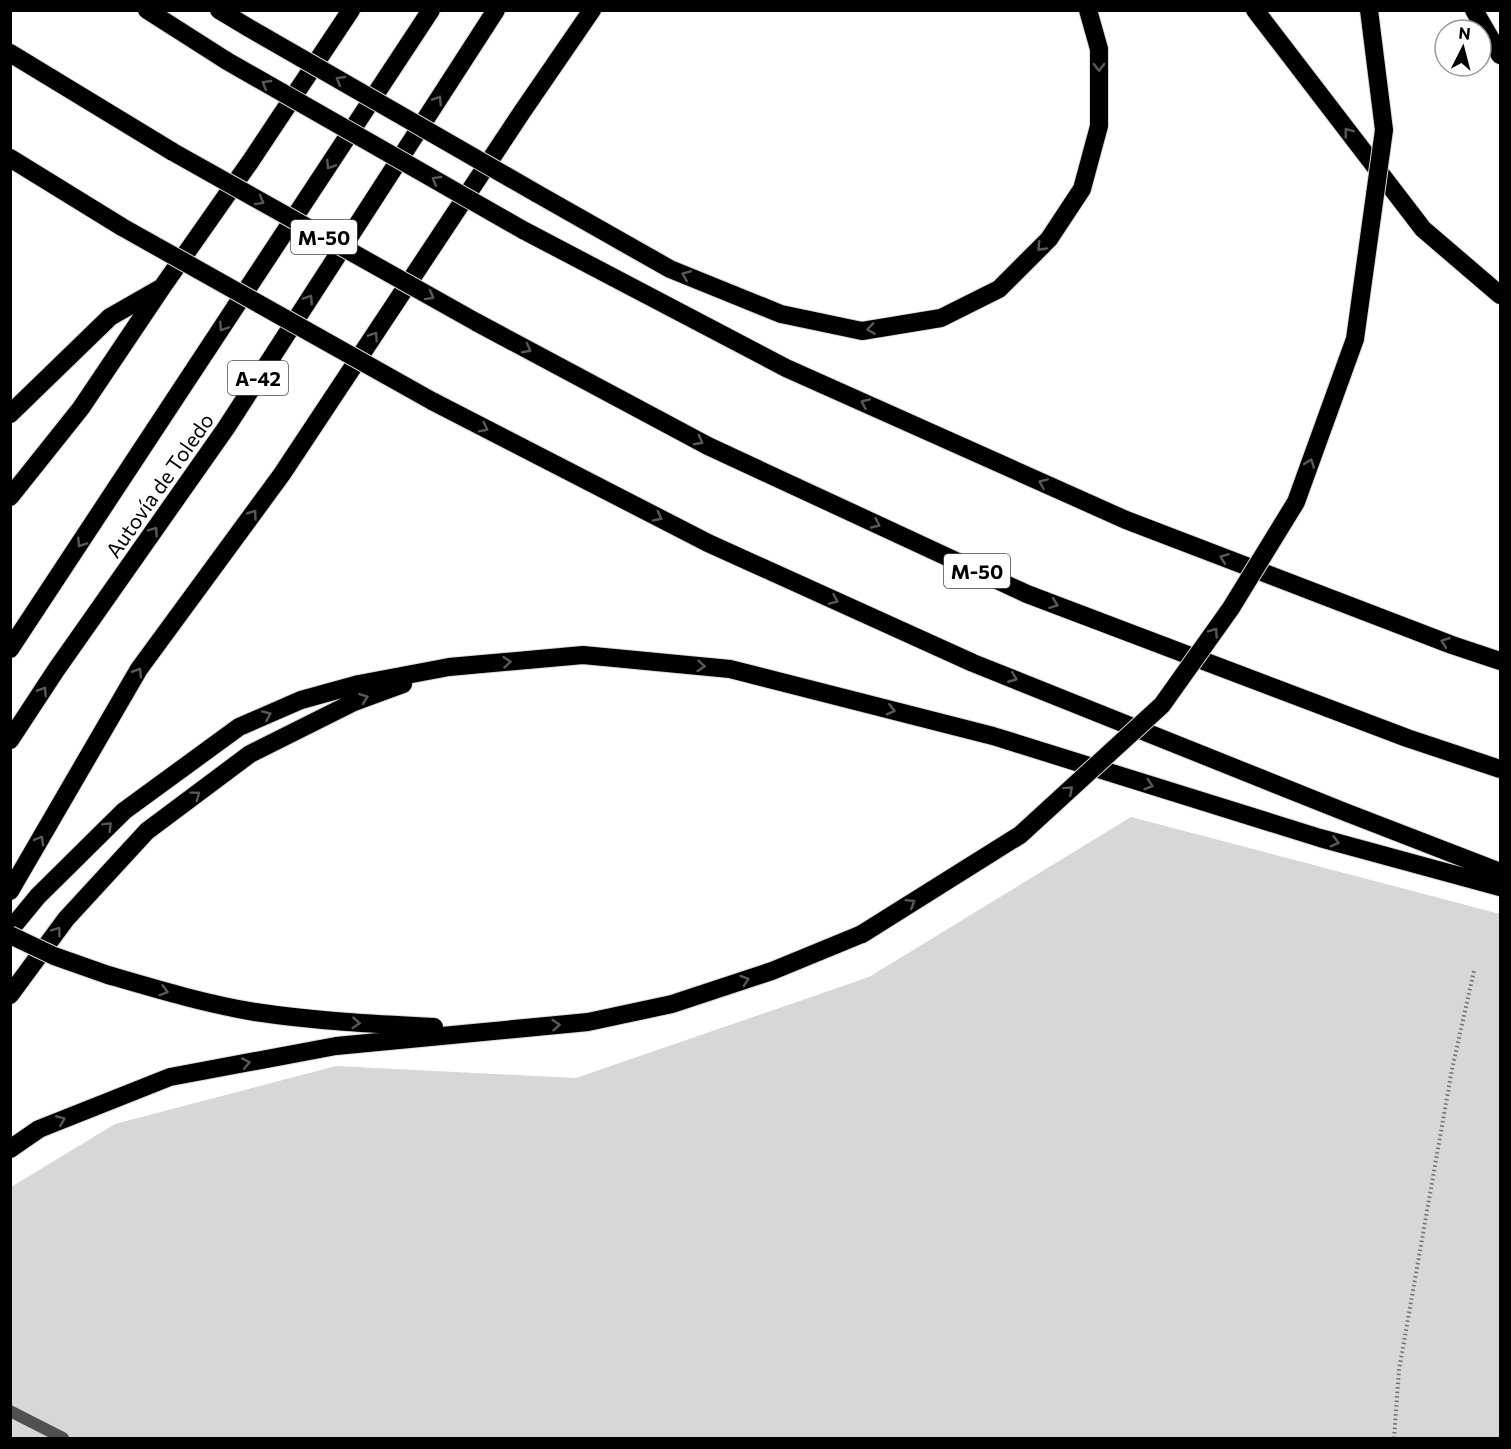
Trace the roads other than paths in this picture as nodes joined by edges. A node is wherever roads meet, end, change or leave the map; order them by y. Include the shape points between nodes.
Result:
1 (147, 10) edge
2 (219, 10) edge
3 (351, 10) edge
4 (431, 10) edge
5 (496, 10) edge
6 (592, 10) edge
7 (1088, 10) edge
8 (1255, 10) edge
9 (1369, 10) edge
10 (1474, 10) edge
11 (10, 53) edge
12 (1500, 55) edge
13 (10, 158) edge
14 (163, 286) junction
15 (1500, 296) edge
16 (10, 414) edge
17 (10, 497) edge
18 (10, 649) edge
19 (1500, 661) edge
20 (448, 667) junction
21 (10, 740) edge
22 (1500, 769) edge
23 (1500, 872) edge
24 (1500, 887) edge
25 (10, 891) edge
26 (10, 932) edge
27 (10, 995) edge
28 (498, 1030) junction
29 (10, 1149) edge
30 (10, 1412) edge
31 (63, 1438) edge

19 -> 1 highway, bridge via 1126,520 786,368 523,230 227,61
7 -> 2 highway, bridge via 1100,49 1099,126 1082,189 1049,238 999,289 941,318 862,331 781,314 670,269
3 - 14 highway
4 -> 18 highway, Autovía de Toledo / A-42
21 -> 5 highway, Autovía de Toledo / A-42 via 226,428
25 -> 6 highway via 139,669 282,474
15 -> 8 highway via 1423,229
28 -> 9 highway, bridge via 588,1022 672,1004 772,971 862,934 1020,835 1162,705 1231,608 1296,502 1355,339 1384,130
10 - 12 highway
11 -> 22 highway, M-50, bridge via 173,152 476,322 708,446 1027,594 1407,738
13 -> 23 highway, bridge via 122,227 432,401 708,543 974,663
14 - 16 highway via 110,317
14 - 17 highway via 81,408
20 -> 24 highway via 583,655 730,669 993,736 1320,838
26 -> 20 highway via 38,896 124,811 239,727 301,700
27 -> 20 highway via 66,919 147,831 175,810 250,754 354,702
26 -> 28 highway, bridge via 54,956 108,975 254,1012 355,1023
29 -> 28 highway via 39,1129 170,1077 336,1046
30 - 31 street

